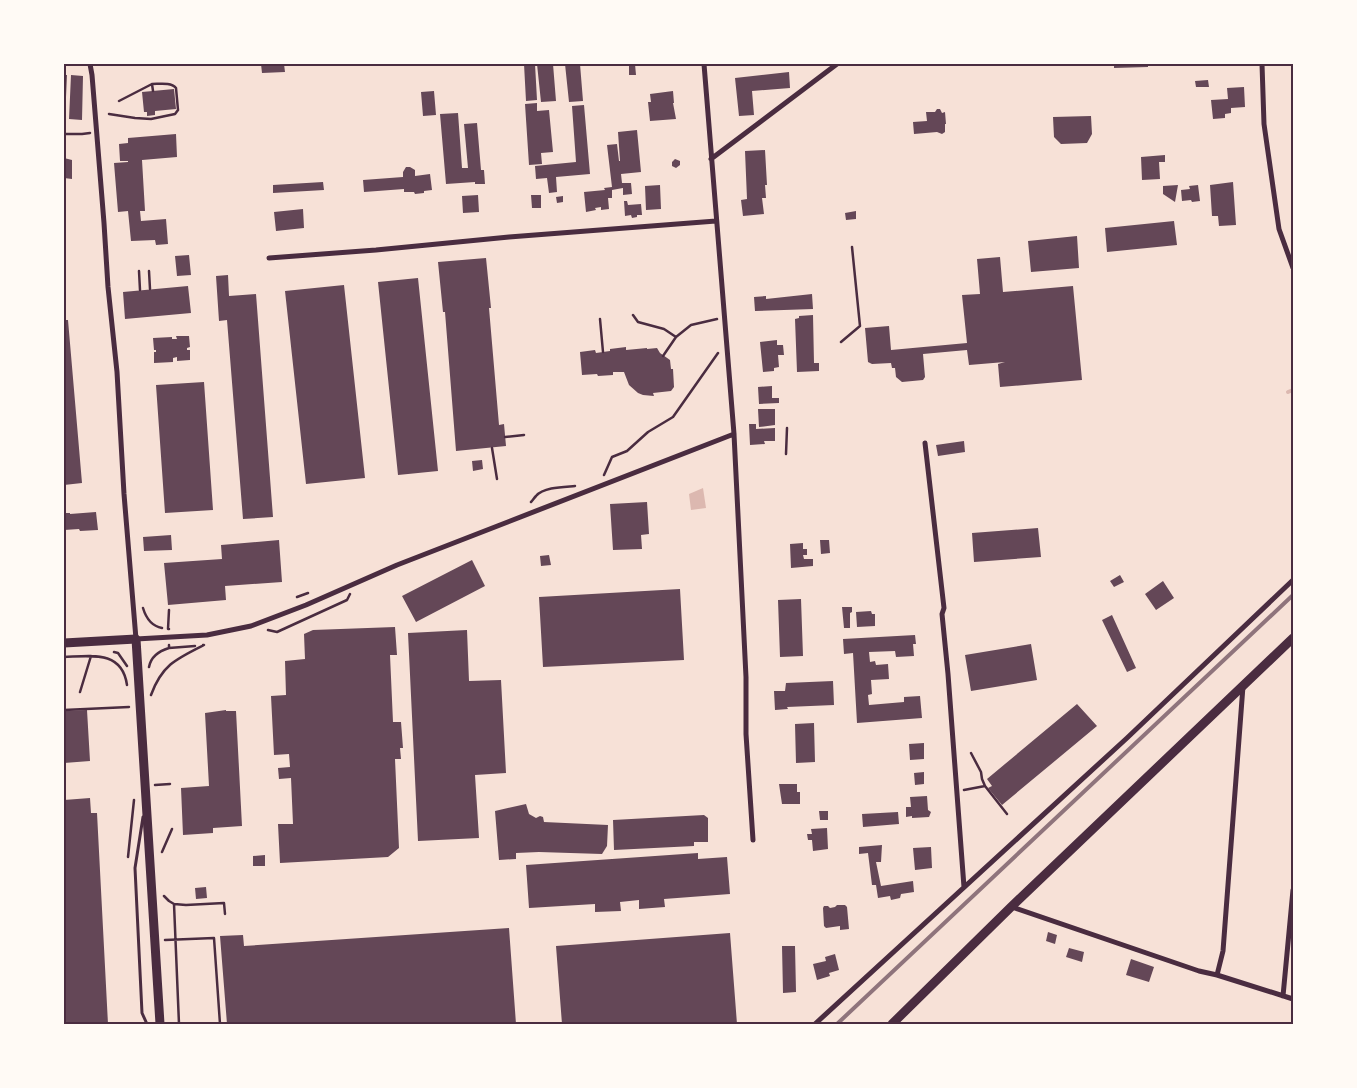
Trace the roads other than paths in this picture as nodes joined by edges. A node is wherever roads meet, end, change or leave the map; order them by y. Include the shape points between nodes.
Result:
1 (90, 64) edge
2 (704, 64) edge
3 (837, 64) edge
4 (1262, 64) edge
5 (711, 159) junction
6 (716, 221) junction
7 (269, 258) dead end
8 (1293, 268) edge
9 (734, 434) junction
10 (924, 443) dead end
11 (1293, 580) edge
12 (1293, 638) edge
13 (136, 639) junction
14 (64, 643) edge
15 (1243, 685) junction
16 (146, 802) junction
17 (753, 840) dead end
18 (964, 887) junction
19 (1293, 890) edge
20 (1011, 906) junction
21 (1217, 975) junction
22 (1283, 996) junction
23 (1293, 999) edge
24 (147, 1024) edge
25 (160, 1024) edge
26 (815, 1024) edge
27 (892, 1024) edge

1 - 13 street
2 - 5 street
3 - 5 street
4 - 8 street via 1264,124 1279,229
5 - 6 street
6 - 7 street
6 - 9 street
9 - 13 street via 397,565 251,626 207,635
9 - 17 street
10 - 18 street via 944,608
11 - 18 street
12 - 15 street
13 - 14 street
13 - 16 street
15 - 20 street
15 - 21 street via 1223,951
16 - 24 lane via 135,868 142,1013
16 - 25 street
18 - 26 street
19 - 22 street
20 - 21 street
20 - 27 street
21 - 22 street
22 - 23 street

